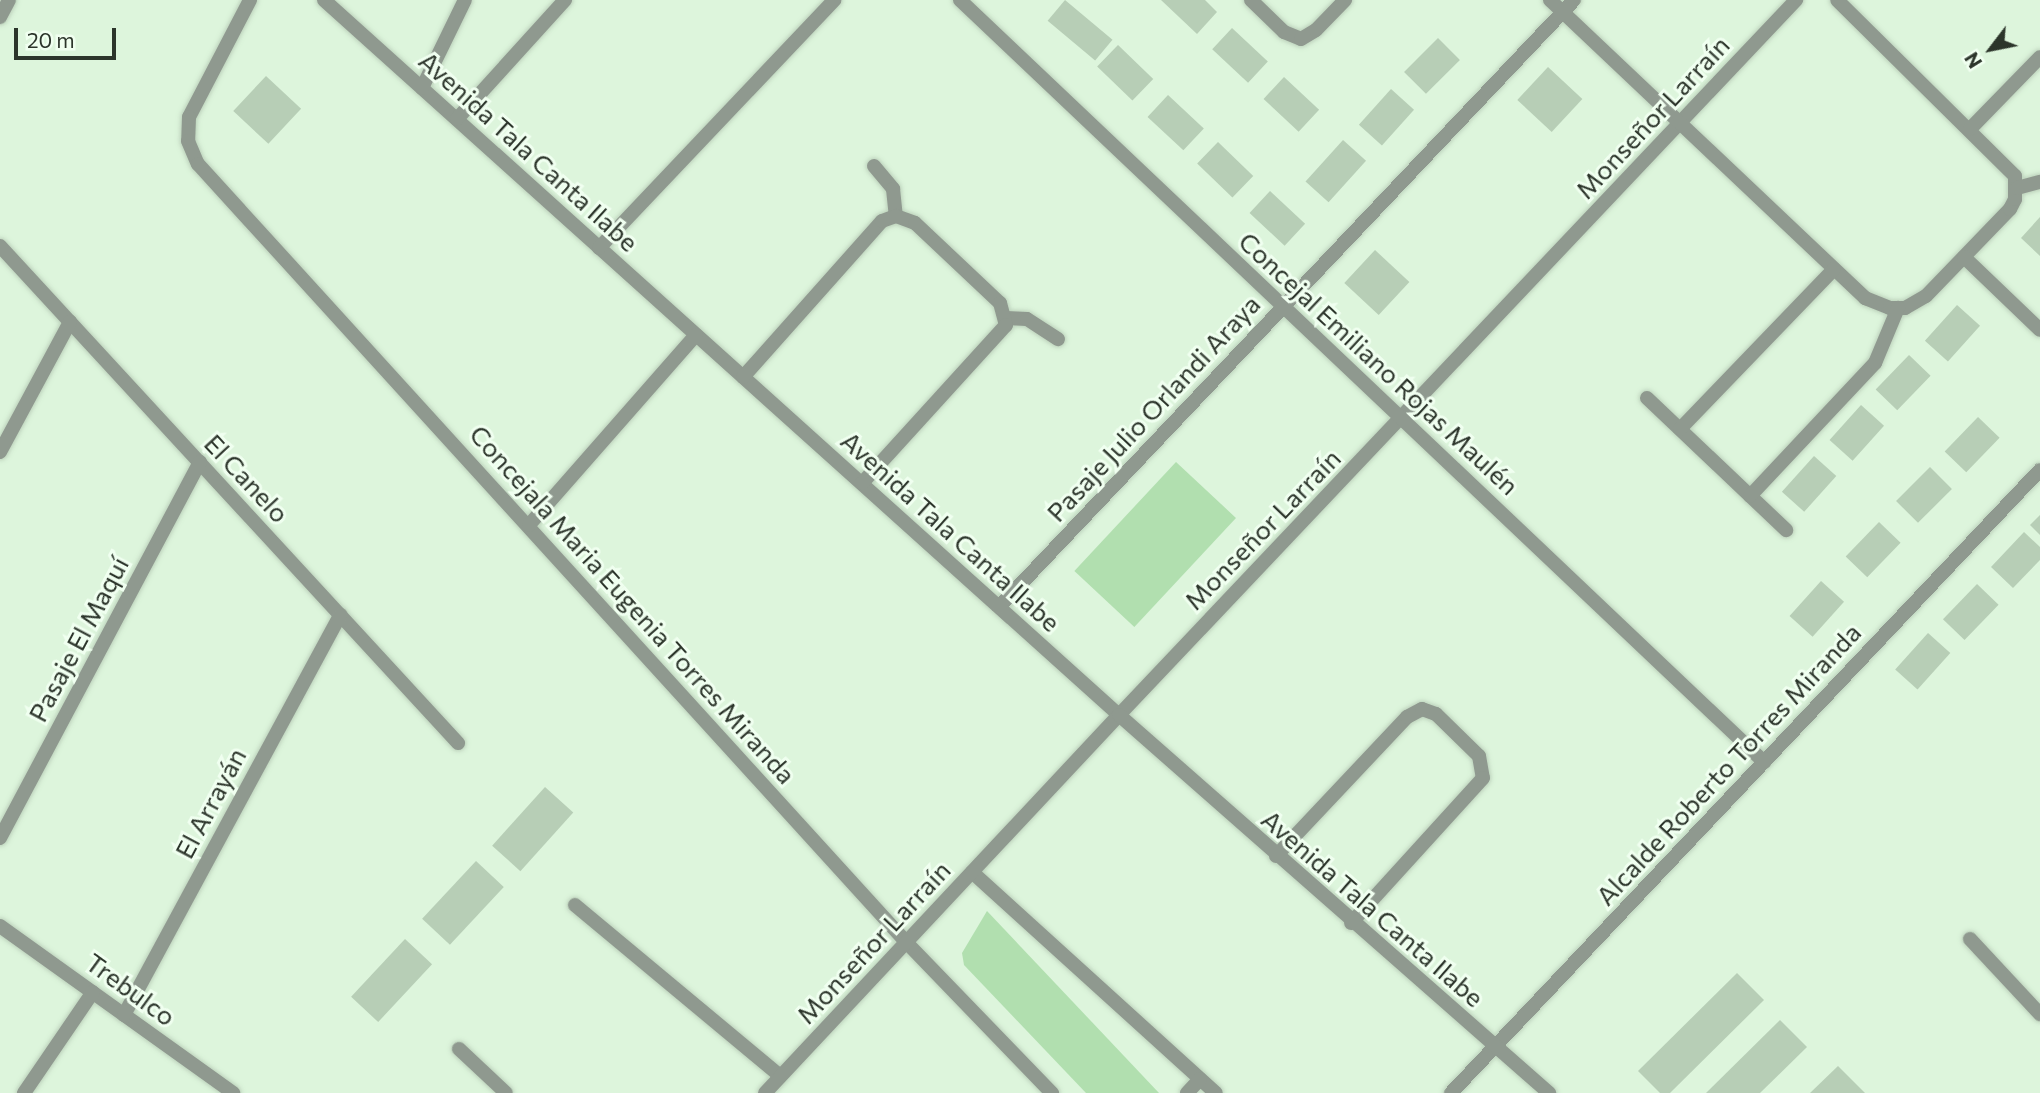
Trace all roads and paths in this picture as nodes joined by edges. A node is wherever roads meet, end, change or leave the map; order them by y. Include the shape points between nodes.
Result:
1 (9, 0) edge
2 (250, 0) edge
3 (324, 0) edge
4 (465, 0) edge
5 (565, 0) edge
6 (834, 0) edge
7 (960, 0) edge
8 (1251, 0) edge
9 (1345, 0) edge
10 (1550, 0) edge
11 (1574, 0) edge
12 (1797, 0) edge
13 (1837, 0) edge
14 (1563, 12) junction
15 (0, 18) edge
16 (2040, 57) edge
17 (422, 88) junction
18 (457, 119) junction
19 (1680, 123) junction
20 (1970, 129) junction
21 (874, 166) dead end
22 (2040, 182) edge
23 (2017, 188) junction
24 (896, 216) junction
25 (0, 246) edge
26 (599, 248) junction
27 (1964, 257) junction
28 (1834, 269) junction
29 (1283, 306) junction
30 (1898, 308) junction
31 (1006, 318) junction
32 (70, 322) junction
33 (2040, 330) edge
34 (696, 335) junction
35 (1058, 339) dead end
36 (743, 377) junction
37 (1647, 398) dead end
38 (1401, 418) junction
39 (1680, 429) junction
40 (0, 452) edge
41 (200, 462) junction
42 (2040, 470) edge
43 (862, 483) junction
44 (1750, 496) junction
45 (529, 525) junction
46 (1786, 530) dead end
47 (999, 607) junction
48 (340, 615) junction
49 (1119, 715) junction
50 (458, 743) dead end
51 (1764, 762) junction
52 (0, 838) edge
53 (1276, 856) junction
54 (972, 872) junction
55 (575, 905) dead end
56 (1351, 923) junction
57 (0, 926) edge
58 (1970, 939) dead end
59 (906, 943) junction
60 (93, 992) junction
61 (2040, 1014) edge
62 (124, 1015) junction
63 (1494, 1047) junction
64 (459, 1049) dead end
65 (780, 1076) junction
66 (1200, 1079) junction
67 (24, 1093) edge
68 (233, 1093) edge
69 (506, 1093) edge
70 (765, 1093) edge
71 (1052, 1093) edge
72 (1187, 1093) edge
73 (1216, 1093) edge
74 (1451, 1093) edge
75 (1549, 1093) edge

1 - 15 street
2 - 45 street, Concejala Maria Eugenia Torres Miranda via 193,106 188,141 207,176
3 - 17 street, Avenida Tala Canta Ilabe
4 - 17 street
5 - 18 street
6 - 26 street
7 - 29 street, Concejal Emiliano Rojas Maulén
8 - 9 street via 1284,32 1301,38 1316,30
10 - 14 street
11 - 14 street, Pasaje Julio Orlandi Araya
12 - 19 street, Monseñor Larraín
13 - 20 street
14 - 19 street
14 - 29 street, Pasaje Julio Orlandi Araya
16 - 20 street
17 - 18 street, Avenida Tala Canta Ilabe
18 - 26 street, Avenida Tala Canta Ilabe
19 - 28 street
19 - 38 street, Monseñor Larraín
20 - 23 street via 2009,166
21 - 24 street via 892,189
22 - 23 street
23 - 27 street via 2010,209
24 - 31 street via 915,223 1000,303
24 - 36 street via 882,221
25 - 32 street, El Canelo
26 - 34 street, Avenida Tala Canta Ilabe
27 - 30 street via 1920,302
27 - 33 street
28 - 30 street via 1866,298
28 - 39 street
29 - 38 street, Concejal Emiliano Rojas Maulén
29 - 47 street, Pasaje Julio Orlandi Araya
30 - 44 street via 1875,363
31 - 35 street via 1027,319
31 - 43 street via 1003,331
32 - 40 street
32 - 41 street, El Canelo
34 - 36 street, Avenida Tala Canta Ilabe
34 - 45 street
36 - 43 street, Avenida Tala Canta Ilabe
37 - 39 street
38 - 49 street, Monseñor Larraín
38 - 51 street, Concejal Emiliano Rojas Maulén
39 - 44 street
41 - 48 street, El Canelo
41 - 52 street, Pasaje El Maquí
42 - 51 street, Alcalde Roberto Torres Miranda
43 - 47 street, Avenida Tala Canta Ilabe
44 - 46 street
45 - 59 street, Concejala Maria Eugenia Torres Miranda
47 - 49 street, Avenida Tala Canta Ilabe
48 - 50 street, El Canelo
48 - 62 street, El Arrayán
49 - 53 street, Avenida Tala Canta Ilabe
49 - 54 street, Monseñor Larraín
51 - 63 street, Alcalde Roberto Torres Miranda
53 - 56 street, Avenida Tala Canta Ilabe
53 - 56 street via 1407,717 1422,709 1436,714 1479,756 1483,778
54 - 59 street, Monseñor Larraín
54 - 66 street
55 - 65 street
56 - 63 street, Avenida Tala Canta Ilabe
57 - 60 street, Trebulco
58 - 61 street
59 - 65 street, Monseñor Larraín
59 - 71 street, Concejala Maria Eugenia Torres Miranda
60 - 62 street, Trebulco
60 - 67 street
62 - 68 street, Trebulco
63 - 74 street, Alcalde Roberto Torres Miranda
63 - 75 street, Avenida Tala Canta Ilabe
64 - 69 street
65 - 70 street, Monseñor Larraín
66 - 72 street
66 - 73 street

